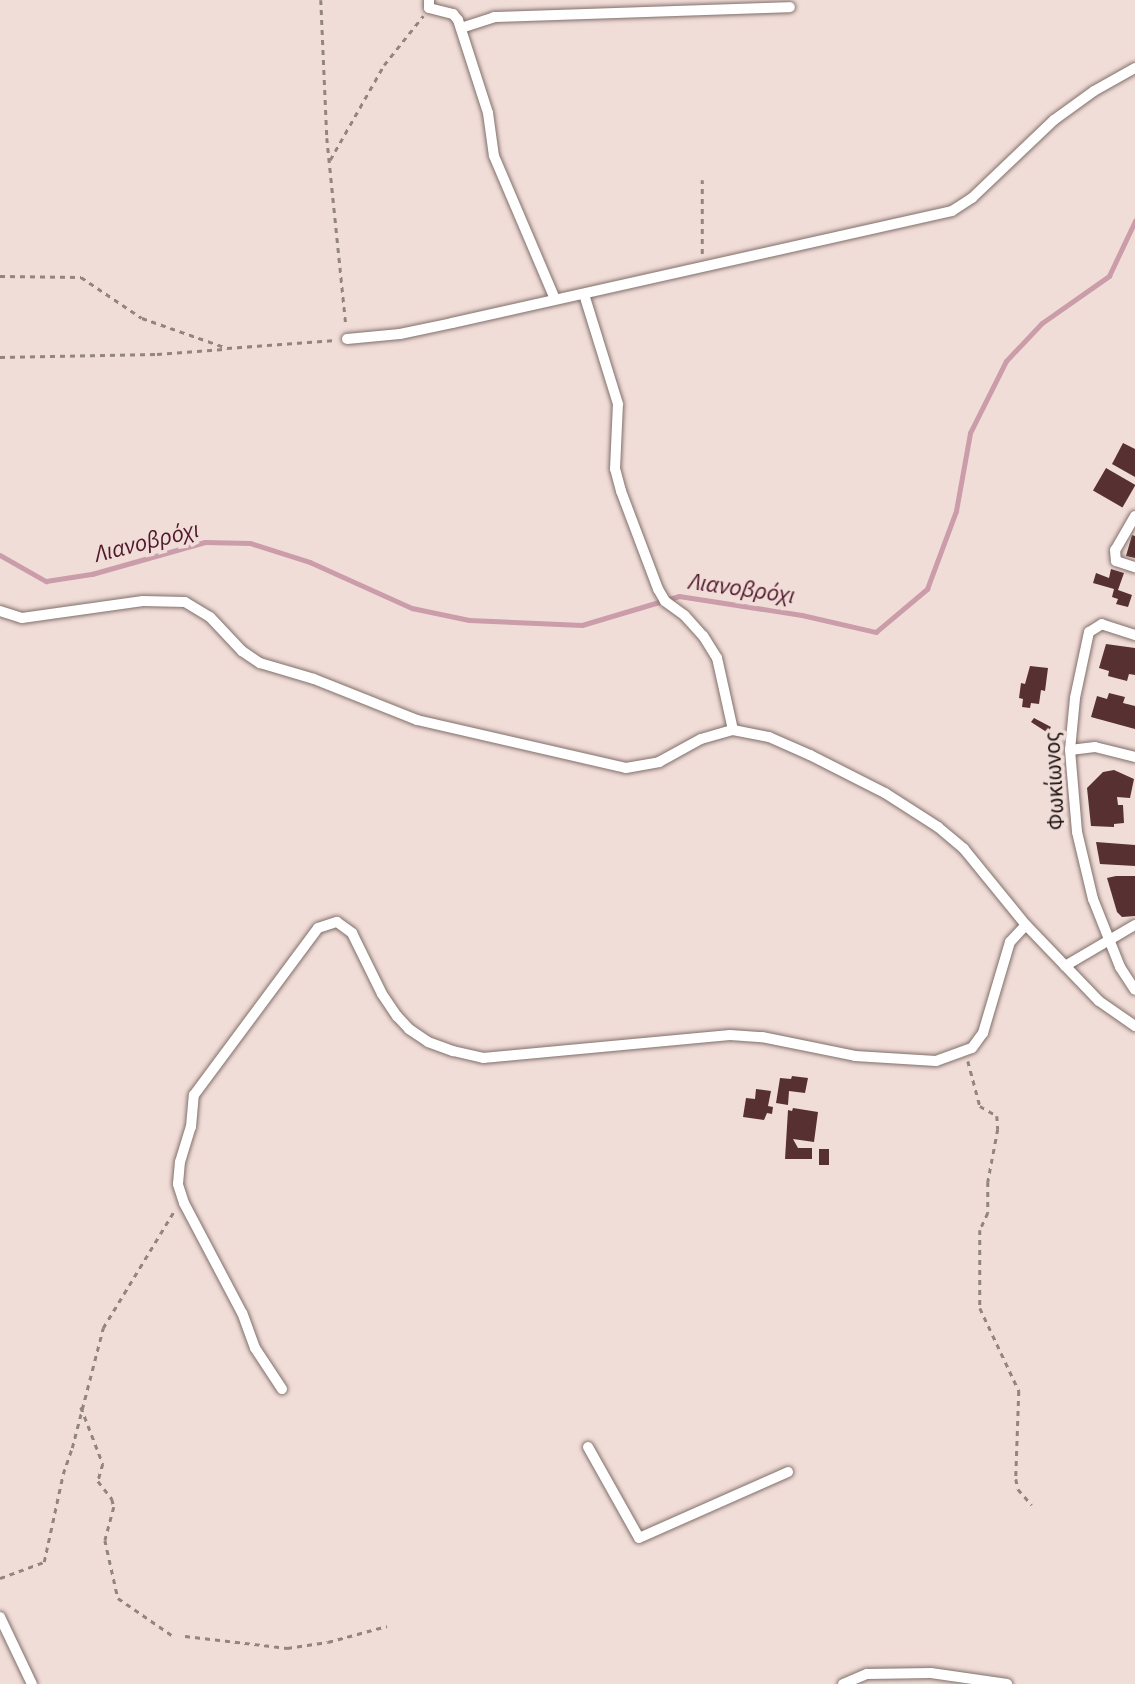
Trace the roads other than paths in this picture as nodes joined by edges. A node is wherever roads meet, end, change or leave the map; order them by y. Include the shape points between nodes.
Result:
1 (429, 4) edge
2 (790, 7) dead end
3 (461, 28) junction
4 (1135, 68) edge
5 (584, 295) junction
6 (555, 299) junction
7 (347, 339) road end
8 (1135, 516) edge
9 (1135, 567) edge
10 (0, 611) edge
11 (1135, 635) edge
12 (733, 730) junction
13 (1070, 750) junction
14 (1135, 757) edge
15 (1026, 925) junction
16 (1135, 925) edge
17 (1108, 941) junction
18 (1065, 966) junction
19 (1135, 990) edge
20 (1135, 1026) edge
21 (282, 1389) dead end
22 (588, 1447) dead end
23 (788, 1472) dead end
24 (0, 1617) edge
25 (32, 1684) edge
26 (843, 1684) edge
27 (1007, 1684) edge

1 - 3 street via 453,13
2 - 3 street via 494,16
3 - 6 street via 488,113 494,156
4 - 5 street via 1054,120 972,198 951,211
5 - 6 street
5 - 12 street via 618,404 615,469 621,491 658,589 703,636 717,658
6 - 7 street via 413,331
8 - 9 street via 1115,550 1116,561
10 - 12 street via 22,618 143,601 185,602 210,617 260,663 417,719 626,768 659,762 701,739
11 - 13 street, Φωκίωνος via 1102,624 1089,632
12 - 15 street via 769,737 810,755 873,786 938,827 964,849
13 - 14 street via 1095,747
13 - 17 street, Φωκίωνος via 1077,832
15 - 18 street
15 - 21 street via 1010,942 983,1033 972,1048 936,1061 855,1056 730,1035 483,1058 428,1042 409,1030 382,995 352,933 337,922 318,928 194,1095 178,1184 255,1348
16 - 17 street
17 - 18 street
17 - 19 street, Φωκίωνος
18 - 20 street via 1099,1001
22 - 23 street via 639,1538
24 - 25 street
26 - 27 street via 867,1674 931,1673

